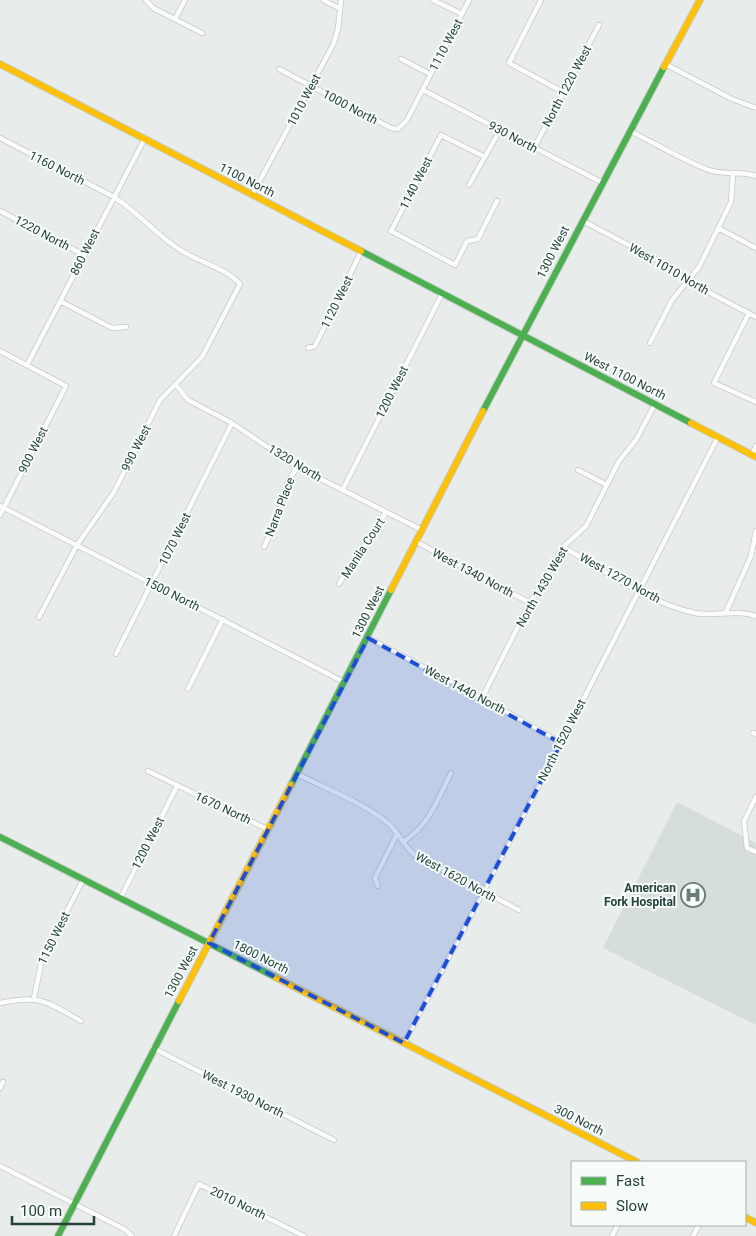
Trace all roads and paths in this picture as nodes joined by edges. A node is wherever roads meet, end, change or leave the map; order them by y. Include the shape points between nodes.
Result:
1 (146, 0) edge
2 (185, 0) edge
3 (323, 0) edge
4 (342, 0) edge
5 (433, 0) edge
6 (469, 0) edge
7 (541, 0) edge
8 (700, 0) edge
9 (339, 8) junction
10 (462, 14) junction
11 (175, 19) junction
12 (599, 25) dead end
13 (202, 33) dead end
14 (401, 59) dead end
15 (0, 64) edge
16 (667, 65) junction
17 (279, 69) dead end
18 (430, 74) junction
19 (311, 86) junction
20 (422, 90) junction
21 (563, 92) junction
22 (414, 107) joint
23 (756, 108) edge
24 (500, 130) junction
25 (632, 132) junction
26 (0, 138) edge
27 (144, 140) junction
28 (534, 148) junction
29 (485, 157) junction
30 (733, 174) junction
31 (756, 176) edge
32 (603, 184) junction
33 (469, 185) dead end
34 (252, 195) junction
35 (114, 197) junction
36 (497, 200) dead end
37 (0, 211) edge
38 (582, 221) junction
39 (718, 228) junction
40 (756, 248) edge
41 (362, 252) junction
42 (84, 255) junction
43 (687, 282) junction
44 (240, 284) joint
45 (442, 294) junction
46 (60, 301) junction
47 (749, 313) junction
48 (484, 316) joint
49 (756, 317) edge
50 (126, 328) dead end
51 (523, 336) junction
52 (650, 343) dead end
53 (308, 348) dead end
54 (0, 352) edge
55 (27, 365) junction
56 (176, 385) junction
57 (756, 402) edge
58 (655, 404) junction
59 (232, 423) junction
60 (718, 437) junction
61 (756, 446) edge
62 (754, 456) edge
63 (297, 467) junction
64 (578, 470) dead end
65 (606, 485) junction
66 (342, 489) junction
67 (2, 507) edge
68 (386, 512) junction
69 (0, 515) edge
70 (422, 530) junction
71 (756, 531) edge
72 (417, 542) junction
73 (77, 545) junction
74 (264, 547) dead end
75 (563, 547) junction
76 (339, 584) dead end
77 (153, 585) junction
78 (638, 590) junction
79 (530, 603) junction
80 (726, 612) junction
81 (756, 616) edge
82 (38, 617) dead end
83 (223, 619) junction
84 (368, 638) junction
85 (116, 654) dead end
86 (344, 682) junction
87 (188, 689) dead end
88 (482, 698) junction
89 (561, 744) junction
90 (148, 772) dead end
91 (450, 773) dead end
92 (297, 774) junction
93 (177, 786) junction
94 (756, 797) edge
95 (269, 830) junction
96 (397, 834) junction
97 (0, 837) edge
98 (402, 842) junction
99 (756, 852) edge
100 (83, 880) junction
101 (378, 886) dead end
102 (482, 892) junction
103 (120, 899) junction
104 (519, 910) dead end
105 (209, 943) junction
106 (34, 998) junction
107 (0, 1003) edge
108 (81, 1021) dead end
109 (404, 1043) junction
110 (153, 1048) junction
111 (3, 1082) dead end
112 (0, 1088) edge
113 (512, 1099) joint
114 (334, 1140) dead end
115 (635, 1161) edge
116 (0, 1166) edge
117 (74, 1204) junction
118 (58, 1236) edge
119 (132, 1236) edge
120 (174, 1236) edge
121 (304, 1236) edge

1 - 11 street via 153,8
2 - 11 street
3 - 9 street
4 - 9 street, 1010 West
5 - 10 street
6 - 10 street, 1110 West
7 - 21 street via 509,63
8 - 16 street, 1300 West
9 - 19 street, 1010 West via 333,45
10 - 18 street, 1110 West
11 - 13 street
12 - 21 street, North 1220 West
14 - 18 street
15 - 27 street, 1100 North
16 - 23 street
16 - 25 street, 1300 West
17 - 19 street, 1000 North
18 - 20 street, 1110 West
19 - 22 street, 1000 North via 391,128 398,129 403,125
19 - 34 street, 1010 West
20 - 22 street, 1110 West
20 - 24 street, 930 North
21 - 28 street, North 1220 West
24 - 28 street, 930 North
24 - 29 street
25 - 30 street via 706,169
25 - 32 street, 1300 West
26 - 35 street, 1160 North
27 - 34 street, 1100 North
27 - 35 street, 860 West
28 - 32 street, 930 North
29 - 33 street
29 - 36 street, 1140 West via 441,135 391,231 455,265 467,241 478,239
30 - 31 street
30 - 39 street via 731,202
32 - 38 street, 1300 West
34 - 41 street, 1100 North
35 - 42 street, 860 West
35 - 44 street, 1160 North via 171,243 234,277
37 - 42 street, 1220 North
38 - 43 street, West 1010 North via 659,261
38 - 51 street, 1300 West
39 - 40 street
39 - 43 street via 699,267
41 - 45 street, 1100 North
41 - 53 street, 1120 West via 314,346
42 - 46 street, 860 West
43 - 47 street, West 1010 North
43 - 52 street via 672,300
44 - 56 street, 990 West via 202,357
45 - 48 street, 1100 North
45 - 66 street, 1200 West
46 - 50 street via 112,328
46 - 55 street, 860 West
47 - 49 street, West 1010 North
47 - 57 street via 714,383
48 - 51 street, West 1100 North
51 - 58 street, West 1100 North
51 - 70 street, 1300 West
54 - 55 street
55 - 67 street, 900 West via 66,386
56 - 59 street, 1320 North via 188,400
56 - 73 street, 990 West via 160,400 114,492
58 - 60 street, West 1100 North
58 - 65 street, North 1430 West
59 - 63 street, 1320 North
59 - 77 street, 1070 West
60 - 62 street, West 1100 North
60 - 78 street, North 1520 West
61 - 62 street
63 - 66 street, 1320 North
63 - 74 street, Narra Place via 288,482 278,517
64 - 65 street
65 - 75 street, North 1430 West via 586,526
66 - 68 street, 1320 North
67 - 69 street, 900 West
67 - 73 street, 1500 North
68 - 70 street, 1320 North
68 - 76 street, Manila Court
70 - 72 street, 1300 West
71 - 80 street via 751,556
72 - 79 street, West 1340 North
72 - 84 street, 1300 West
73 - 77 street, 1500 North
73 - 82 street, 990 West
75 - 78 street, West 1270 North
75 - 79 street, North 1430 West
77 - 83 street, 1500 North
77 - 85 street, 1070 West
78 - 80 street, West 1270 North via 697,614
78 - 89 street, North 1520 West
79 - 88 street, North 1430 West
80 - 81 street, West 1270 North
83 - 86 street, 1500 North
83 - 87 street
84 - 86 street, 1300 West
84 - 88 street, West 1440 North
86 - 92 street, 1300 West
88 - 89 street, West 1440 North
89 - 102 street, North 1520 West
90 - 93 street, 1670 North
91 - 98 street via 426,823
92 - 95 street, 1300 West
92 - 96 street, West 1620 North via 376,814
93 - 95 street, 1670 North
93 - 103 street, 1200 West
94 - 99 street via 744,821 747,848
95 - 105 street, 1300 West
96 - 98 street, West 1620 North
96 - 101 street via 375,878
97 - 100 street, 1800 North
98 - 102 street, West 1620 North via 416,856
100 - 103 street, 1800 North
100 - 106 street, 1150 West via 42,959
102 - 104 street, West 1620 North
102 - 109 street, North 1520 West
103 - 105 street, 1800 North
105 - 109 street, 1800 North
105 - 110 street, 1300 West
106 - 107 street
106 - 108 street via 46,1001
109 - 113 street, 1800 North
110 - 114 street, West 1930 North
110 - 117 street, 1300 West
111 - 112 street
113 - 115 street, 300 North
116 - 117 street
117 - 118 street, 1300 West
117 - 119 street via 124,1228
120 - 121 street, 2010 North via 199,1184

